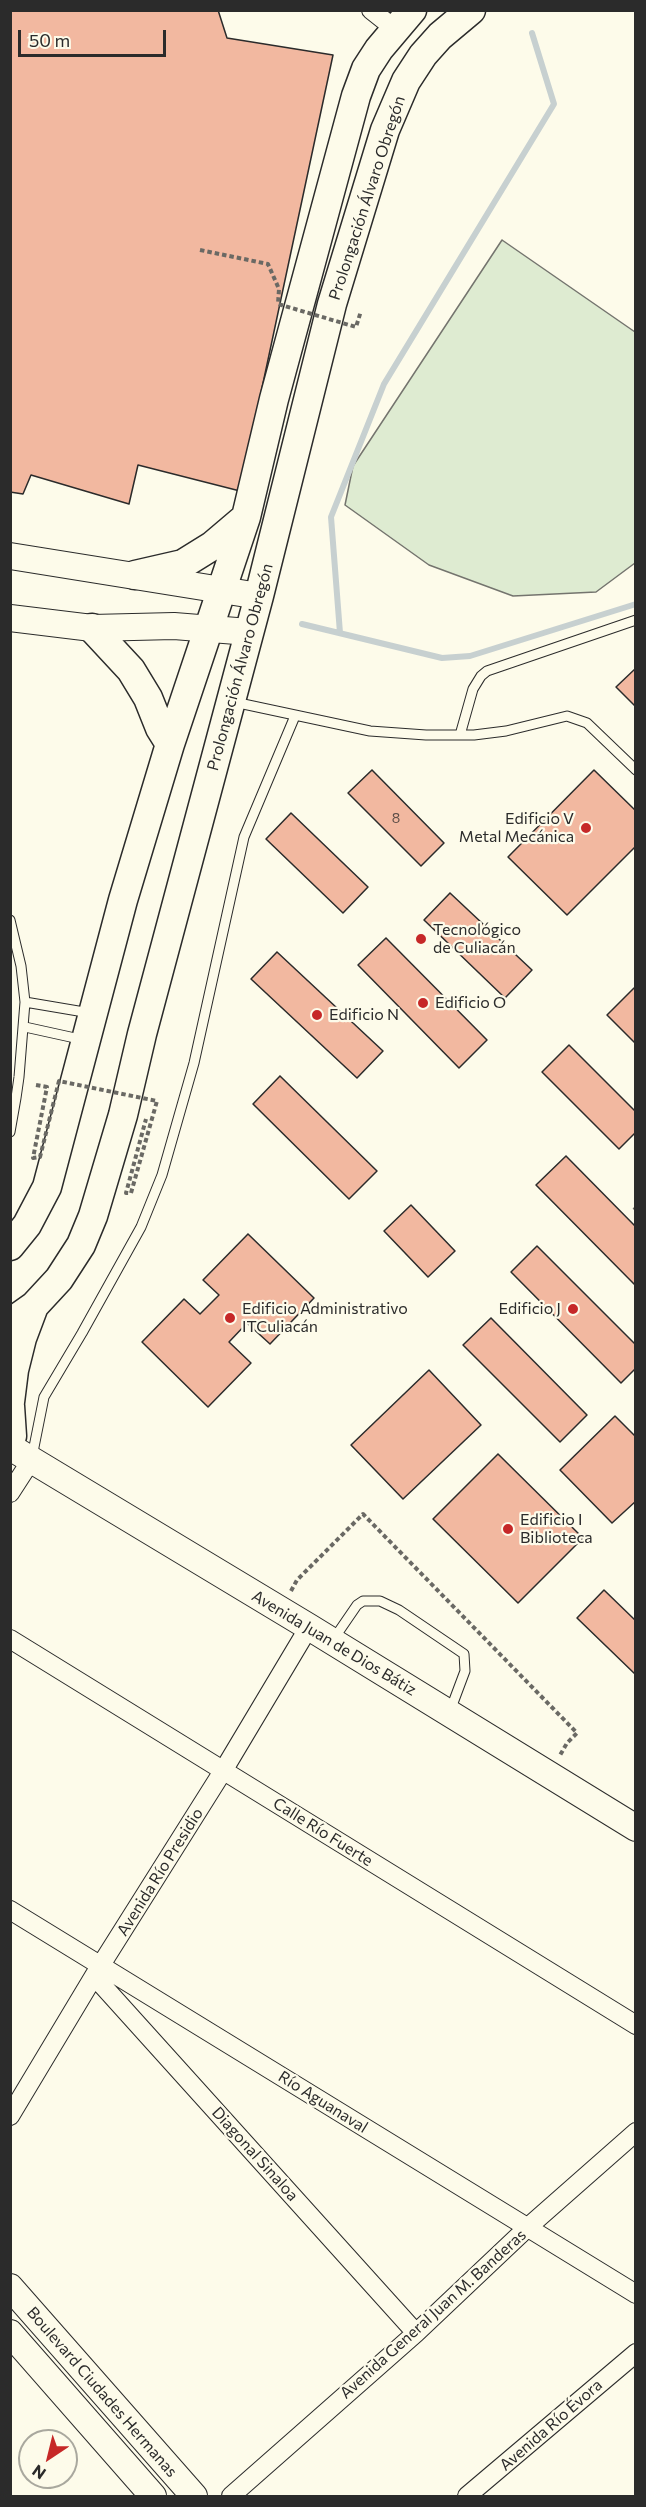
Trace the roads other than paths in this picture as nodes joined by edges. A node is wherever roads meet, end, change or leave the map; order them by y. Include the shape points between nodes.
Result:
1 (471, 10) edge
2 (386, 15) edge
3 (246, 517) junction
4 (10, 556) edge
5 (135, 575) junction
6 (221, 589) junction
7 (259, 596) junction
8 (10, 618) edge
9 (636, 620) edge
10 (208, 627) junction
11 (92, 628) junction
12 (249, 632) junction
13 (230, 701) junction
14 (295, 716) junction
15 (460, 735) junction
16 (170, 744) junction
17 (636, 770) edge
18 (10, 920) edge
19 (21, 966) junction
20 (10, 967) edge
21 (25, 1002) junction
22 (25, 1027) junction
23 (89, 1027) junction
24 (13, 1098) edge
25 (10, 1132) edge
26 (10, 1246) edge
27 (34, 1306) junction
28 (10, 1323) edge
29 (10, 1404) edge
30 (16, 1444) edge
31 (10, 1493) edge
32 (309, 1627) junction
33 (10, 1639) edge
34 (332, 1641) junction
35 (450, 1713) junction
36 (223, 1771) junction
37 (636, 1828) edge
38 (10, 1910) edge
39 (98, 1971) junction
40 (636, 2025) edge
41 (10, 2116) edge
42 (636, 2132) edge
43 (527, 2228) junction
44 (10, 2287) edge
45 (636, 2294) edge
46 (10, 2333) edge
47 (416, 2333) junction
48 (636, 2353) edge
49 (153, 2496) edge
50 (194, 2496) edge
51 (231, 2496) edge
52 (467, 2496) edge

1 - 7 main road, Prolongación Álvaro Obregón via 423,55 406,81 386,130 332,304
2 - 3 main road, Prolongación Álvaro Obregón via 356,96
3 - 5 main road via 213,546 183,564
3 - 6 main road, Prolongación Álvaro Obregón
4 - 5 main road
5 - 6 main road
6 - 7 main road
6 - 10 main road, Prolongación Álvaro Obregón
7 - 12 main road, Prolongación Álvaro Obregón
8 - 11 main road
9 - 15 lane via 487,671 473,689
10 - 11 main road
10 - 12 main road
10 - 16 main road, Prolongación Álvaro Obregón
11 - 16 main road via 131,670
12 - 13 main road, Prolongación Álvaro Obregón
13 - 14 lane
13 - 27 main road, Prolongación Álvaro Obregón via 123,1115 93,1216 72,1260
14 - 15 lane via 370,731
14 - 30 lane via 244,837 194,1063 162,1175 141,1227
15 - 17 lane via 506,731 567,716 587,723
16 - 23 main road, Prolongación Álvaro Obregón
18 - 19 lane
19 - 20 lane
19 - 21 lane
21 - 22 lane
21 - 23 lane
22 - 23 lane
22 - 24 lane
23 - 26 main road, Prolongación Álvaro Obregón via 47,1187 27,1225
24 - 25 lane
27 - 28 main road, Prolongación Álvaro Obregón
27 - 29 main road via 14,1370
29 - 30 main road
30 - 31 street
30 - 32 main road, Avenida Juan de Dios Bátiz
32 - 34 main road, Avenida Juan de Dios Bátiz
32 - 36 street, Avenida Río Presidio
33 - 36 street, Calle Río Fuerte
34 - 35 main road, Avenida Juan de Dios Bátiz
34 - 35 lane via 363,1601 380,1601 399,1610 464,1654 465,1671
35 - 37 main road, Avenida Juan de Dios Bátiz
36 - 39 street, Avenida Río Presidio
36 - 40 street, Calle Río Fuerte
38 - 39 street, Río Aguanaval
39 - 41 street, Avenida Río Presidio
39 - 43 street, Río Aguanaval
39 - 47 street, Diagonal Sinaloa
42 - 43 street, Avenida General Juan M. Banderas
43 - 45 street, Río Aguanaval
43 - 47 street, Avenida General Juan M. Banderas
44 - 50 main road, Boulevard Ciudades Hermanas
46 - 49 main road, Boulevard Ciudades Hermanas
47 - 51 street, Avenida General Juan M. Banderas
48 - 52 street, Avenida Río Évora

